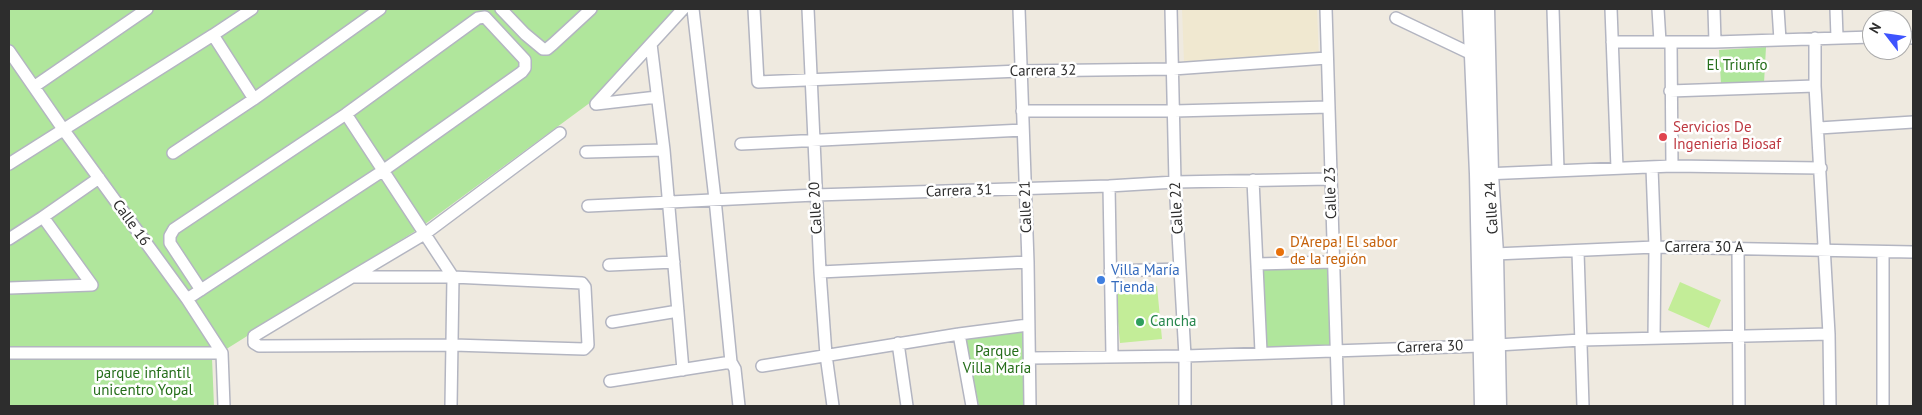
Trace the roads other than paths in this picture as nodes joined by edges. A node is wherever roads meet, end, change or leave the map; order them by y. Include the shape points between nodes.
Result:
1 (147, 9) edge
2 (252, 9) edge
3 (380, 9) edge
4 (501, 9) edge
5 (591, 9) edge
6 (683, 9) edge
7 (693, 9) edge
8 (754, 9) edge
9 (808, 9) edge
10 (1019, 9) edge
11 (1171, 9) edge
12 (1326, 9) edge
13 (1471, 9) edge
14 (1486, 9) edge
15 (1553, 9) edge
16 (1611, 9) edge
17 (1658, 9) edge
18 (1714, 9) edge
19 (1778, 9) edge
20 (1836, 9) edge
21 (1396, 18) dead end
22 (214, 35) junction
23 (1837, 37) junction
24 (1862, 37) edge
25 (1815, 38) junction
26 (1780, 40) junction
27 (1612, 42) junction
28 (1665, 42) junction
29 (1715, 42) junction
30 (652, 44) junction
31 (9, 51) edge
32 (1327, 58) junction
33 (1480, 58) junction
34 (1173, 69) junction
35 (1020, 71) junction
36 (812, 79) junction
37 (35, 86) junction
38 (1815, 86) junction
39 (1670, 91) junction
40 (657, 97) junction
41 (254, 99) junction
42 (1329, 106) junction
43 (1022, 111) junction
44 (1174, 112) junction
45 (346, 114) junction
46 (1913, 122) edge
47 (1819, 128) junction
48 (63, 129) junction
49 (1023, 130) junction
50 (560, 133) dead end
51 (814, 141) junction
52 (741, 144) dead end
53 (664, 150) junction
54 (586, 152) dead end
55 (173, 153) dead end
56 (9, 164) edge
57 (1672, 166) junction
58 (1617, 168) junction
59 (1652, 168) junction
60 (1821, 168) junction
61 (384, 170) junction
62 (1558, 170) junction
63 (1484, 174) junction
64 (98, 178) junction
65 (1330, 179) junction
66 (1252, 180) junction
67 (1175, 182) junction
68 (1109, 186) junction
69 (1025, 189) junction
70 (815, 195) junction
71 (715, 199) junction
72 (668, 202) junction
73 (588, 206) dead end
74 (43, 217) junction
75 (426, 233) junction
76 (9, 239) edge
77 (1655, 247) junction
78 (1738, 248) junction
79 (1824, 249) junction
80 (1578, 252) junction
81 (1883, 252) junction
82 (1913, 252) edge
83 (1495, 254) junction
84 (674, 262) junction
85 (1028, 262) junction
86 (1333, 262) junction
87 (1257, 264) junction
88 (609, 265) dead end
89 (1180, 269) junction
90 (1110, 271) junction
91 (820, 272) junction
92 (352, 277) junction
93 (453, 277) junction
94 (9, 288) edge
95 (201, 290) junction
96 (187, 299) junction
97 (678, 311) junction
98 (612, 322) dead end
99 (1028, 325) junction
100 (959, 334) junction
101 (1829, 334) junction
102 (1739, 336) junction
103 (1654, 338) junction
104 (1582, 340) junction
105 (898, 343) junction
106 (453, 345) junction
107 (1498, 345) junction
108 (1481, 346) junction
109 (1337, 350) junction
110 (1261, 352) junction
111 (9, 353) edge
112 (222, 353) junction
113 (826, 355) junction
114 (1112, 356) junction
115 (1185, 356) junction
116 (1030, 358) junction
117 (731, 362) junction
118 (762, 366) dead end
119 (683, 370) junction
120 (610, 381) dead end
121 (224, 406) edge
122 (450, 406) edge
123 (739, 406) edge
124 (833, 406) edge
125 (907, 406) edge
126 (972, 406) edge
127 (1030, 406) edge
128 (1185, 406) edge
129 (1338, 406) edge
130 (1483, 406) edge
131 (1498, 406) edge
132 (1583, 406) edge
133 (1739, 406) edge
134 (1830, 406) edge
135 (1883, 406) edge

1 - 37 street
2 - 22 street
3 - 41 street
4 - 5 street via 525,34 547,48
6 - 30 street
7 - 71 street
8 - 36 street, Carrera 32 via 758,82
9 - 36 street, Calle 20
10 - 35 street, Calle 21
11 - 34 street, Calle 22
12 - 32 street, Calle 23
13 - 33 street, Calle 24
14 - 33 street, Calle 24
15 - 62 street
16 - 27 street
17 - 28 street
18 - 29 street
19 - 26 street
20 - 23 street
21 - 33 street
22 - 41 street
22 - 48 street
23 - 24 street
23 - 25 street
25 - 26 street
25 - 38 street
26 - 29 street
27 - 28 street
27 - 58 street
28 - 29 street
28 - 39 street
30 - 40 street
30 - 40 street via 596,104
31 - 37 street, Calle 16
32 - 34 street, Carrera 32
32 - 42 street, Calle 23
33 - 63 street, Calle 24
34 - 35 street, Carrera 32
34 - 44 street, Calle 22
35 - 36 street, Carrera 32
35 - 43 street, Calle 21
36 - 51 street, Calle 20
37 - 48 street, Calle 16
38 - 39 street
38 - 47 street
39 - 57 street
40 - 53 street
41 - 55 street
42 - 44 street
42 - 65 street, Calle 23
43 - 44 street
43 - 49 street, Calle 21
44 - 67 street, Calle 22
45 - 61 street
45 - 61 street via 478,18 485,17 525,60 522,72
45 - 95 street via 174,229 170,243
46 - 47 street
47 - 60 street
48 - 56 street
48 - 64 street, Calle 16
49 - 51 street
49 - 69 street, Calle 21
50 - 75 street
51 - 52 street
51 - 70 street, Calle 20
53 - 54 street
53 - 72 street
57 - 59 street
57 - 60 street
58 - 59 street
58 - 62 street
59 - 77 street
60 - 79 street
61 - 75 street
61 - 95 street
62 - 63 street
63 - 83 street, Calle 24
63 - 108 street, Calle 24
64 - 74 street
64 - 96 street, Calle 16
65 - 66 street, Carrera 31
65 - 86 street, Calle 23
66 - 67 street, Carrera 31
66 - 87 street
67 - 68 street, Carrera 31
67 - 89 street, Calle 22
68 - 69 street, Carrera 31
68 - 90 street
69 - 70 street, Carrera 31
69 - 85 street, Calle 21
70 - 71 street, Carrera 31
70 - 91 street, Calle 20
71 - 72 street, Carrera 31
71 - 117 street
72 - 73 street, Carrera 31
72 - 84 street
74 - 76 street
74 - 94 street via 92,285
75 - 92 street
75 - 93 street
77 - 78 street, Carrera 30 A
77 - 80 street, Carrera 30 A
77 - 103 street
78 - 79 street, Carrera 30 A
78 - 102 street
79 - 81 street, Carrera 30 A
79 - 101 street
80 - 83 street, Carrera 30 A
80 - 104 street
81 - 82 street, Carrera 30 A
81 - 135 street
83 - 107 street, Calle 24
84 - 88 street
84 - 97 street
85 - 91 street
85 - 99 street, Calle 21
86 - 87 street
86 - 109 street, Calle 23
87 - 110 street
89 - 90 street
89 - 115 street, Calle 22
90 - 114 street
91 - 113 street, Calle 20
92 - 93 street
92 - 106 street via 254,336 254,343 259,346
93 - 106 street
93 - 106 street via 582,283 585,287 588,345 580,350
95 - 96 street
96 - 112 street, Calle 16
97 - 98 street
97 - 119 street
99 - 100 street
99 - 116 street, Calle 21
100 - 105 street
100 - 126 street
101 - 102 street, Carrera 30
101 - 134 street
102 - 103 street, Carrera 30
102 - 133 street
103 - 104 street, Carrera 30
104 - 107 street, Carrera 30
104 - 132 street
105 - 113 street
105 - 125 street
106 - 122 street
107 - 108 street, Carrera 30
107 - 131 street, Calle 24
108 - 109 street, Carrera 30
108 - 130 street, Calle 24
109 - 110 street, Carrera 30
109 - 129 street, Calle 23
110 - 115 street, Carrera 30
111 - 112 street
112 - 121 street
113 - 118 street
113 - 124 street, Calle 20
114 - 115 street, Carrera 30
114 - 116 street, Carrera 30
115 - 128 street, Calle 22
116 - 127 street, Calle 21
117 - 119 street
117 - 123 street via 735,369
119 - 120 street

